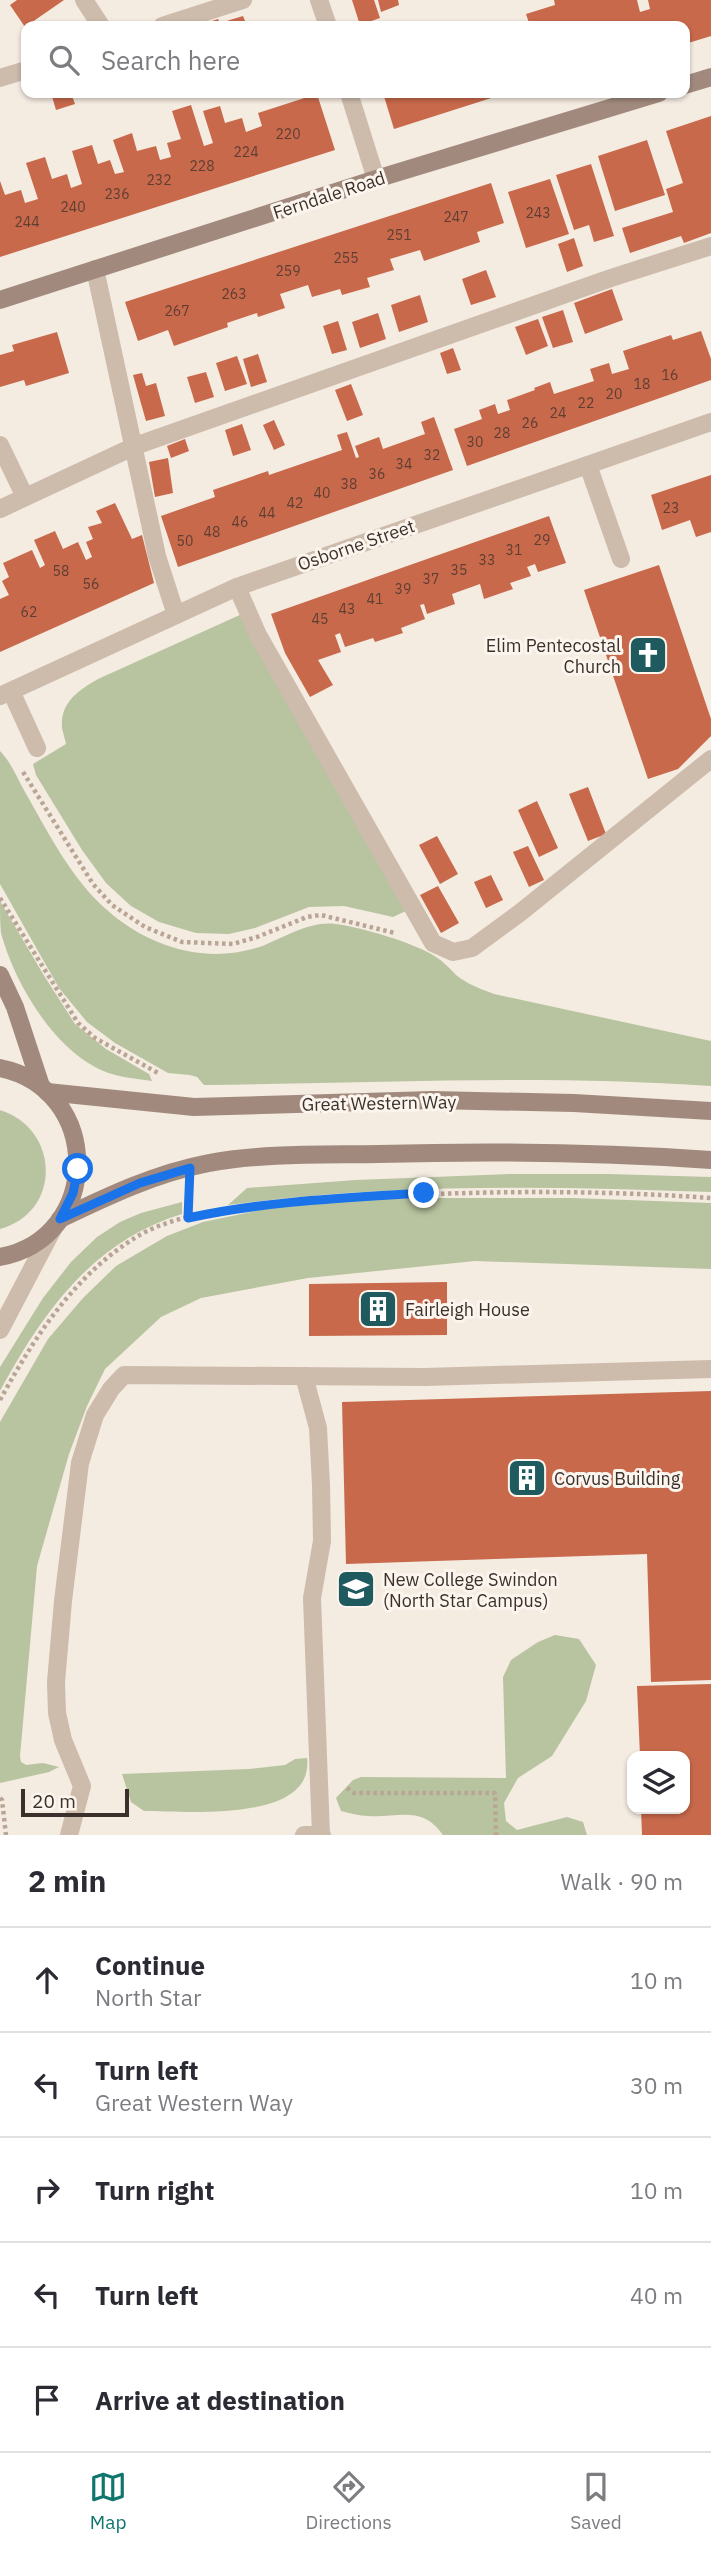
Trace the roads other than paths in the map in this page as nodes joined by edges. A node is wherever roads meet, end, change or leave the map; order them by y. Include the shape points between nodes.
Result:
1 (84, 0) edge
2 (243, 0) edge
3 (319, 0) edge
4 (98, 21) edge
5 (178, 21) edge
6 (326, 21) edge
7 (21, 71) edge
8 (711, 77) edge
9 (0, 78) edge
10 (690, 83) edge
11 (351, 98) edge
12 (643, 98) edge
13 (376, 179) junction
14 (711, 246) edge
15 (95, 269) junction
16 (0, 300) edge
17 (711, 422) edge
18 (0, 445) edge
19 (135, 446) junction
20 (588, 464) junction
21 (25, 497) junction
22 (0, 509) edge
23 (621, 559) dead end
24 (237, 587) junction
25 (176, 615) junction
26 (5, 694) edge
27 (37, 748) dead end
28 (711, 760) edge
29 (0, 975) edge
30 (0, 1068) edge
31 (44, 1089) junction
32 (711, 1111) edge
33 (711, 1160) edge
34 (58, 1221) junction
35 (0, 1257) edge
36 (0, 1329) edge
37 (711, 1369) edge
38 (304, 1376) junction
39 (69, 1835) edge
40 (304, 1835) edge
41 (322, 1835) edge

1 - 4 street
2 - 5 street
3 - 6 street
7 - 9 street
8 - 10 main road
11 - 13 street
12 - 13 main road, Ferndale Road
13 - 15 main road, Ferndale Road
14 - 19 street
15 - 16 main road, Ferndale Road
15 - 19 street
17 - 20 street, Osborne Street
18 - 21 street
19 - 21 street
19 - 25 street via 157,556
20 - 23 street
20 - 24 street, Osborne Street
21 - 22 street
24 - 25 street, Osborne Street
24 - 28 street via 258,635 433,943 453,952 472,948 521,912
25 - 26 street, Osborne Street
26 - 27 street, Osborne Street
29 - 31 main road
30 - 31 main road via 23,1075
31 - 32 main road, Great Western Way via 194,1107 432,1100
31 - 34 main road via 69,1121 78,1157 73,1193
33 - 34 main road via 509,1152 249,1159 190,1168 140,1183
34 - 35 main road via 35,1243
34 - 36 street
37 - 38 street
38 - 39 street via 124,1375 95,1415 80,1463 56,1682 63,1740 82,1786
38 - 41 street via 318,1428 321,1485 322,1541 312,1598
40 - 41 street

